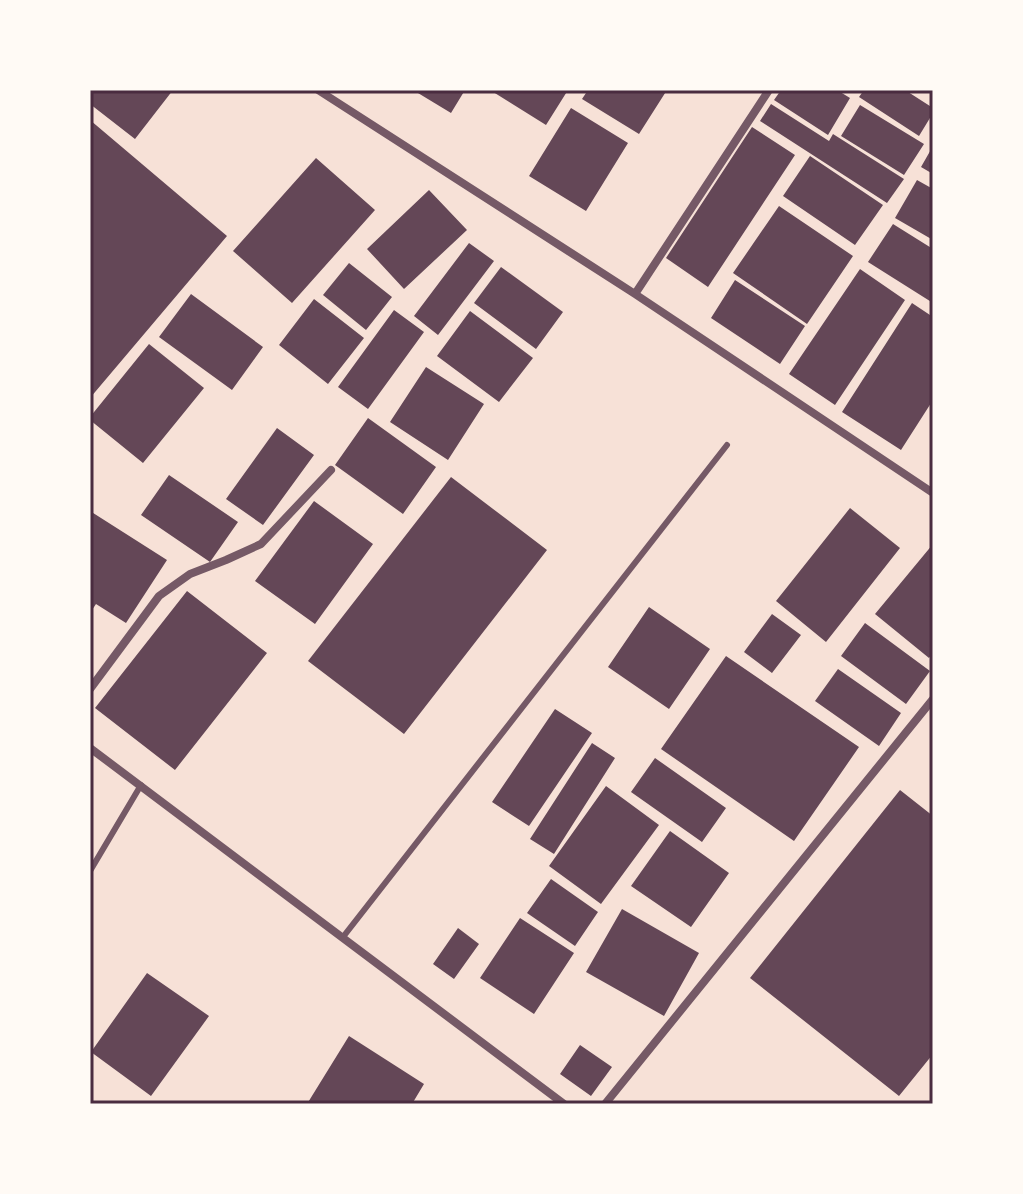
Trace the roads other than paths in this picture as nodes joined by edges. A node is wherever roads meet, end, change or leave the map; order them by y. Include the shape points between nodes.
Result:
1 (318, 90) edge
2 (769, 90) edge
3 (635, 294) junction
4 (727, 445) dead end
5 (331, 470) dead end
6 (933, 493) edge
7 (90, 689) edge
8 (933, 699) edge
9 (90, 748) edge
10 (141, 785) junction
11 (90, 871) edge
12 (343, 937) junction
13 (564, 1104) edge
14 (605, 1104) edge

1 - 3 street
2 - 3 street
3 - 6 street
4 - 12 lane
5 - 7 street via 261,544 190,574 159,596
8 - 14 street
9 - 10 street
10 - 11 lane
10 - 12 street
12 - 13 street

